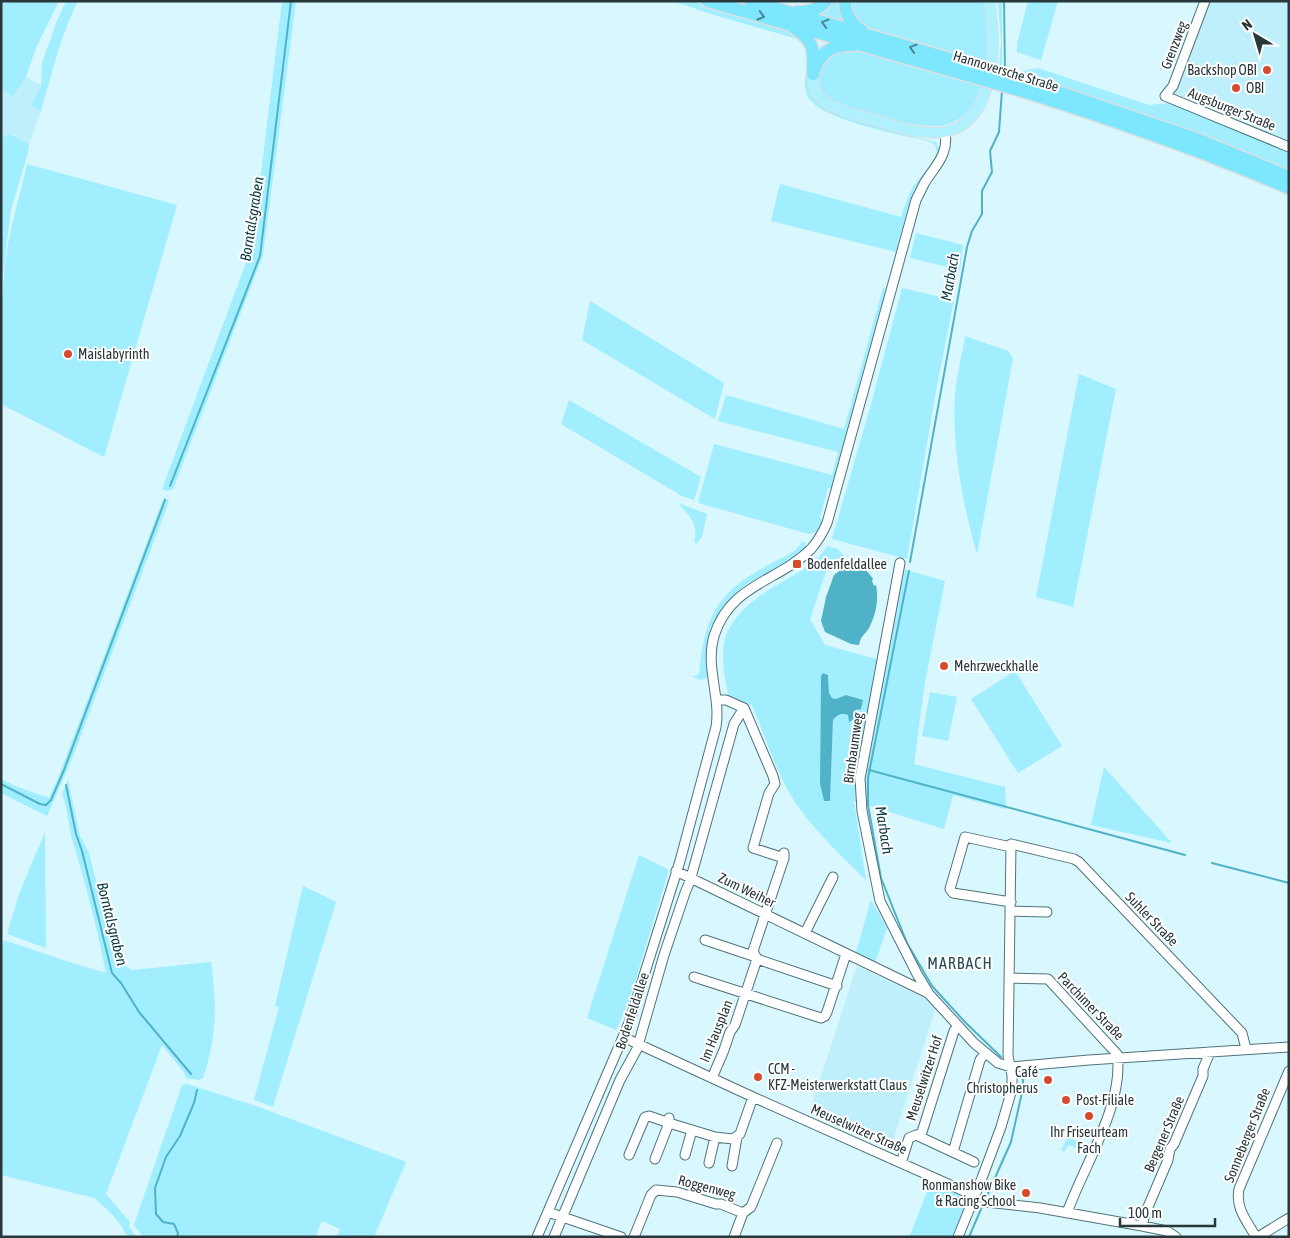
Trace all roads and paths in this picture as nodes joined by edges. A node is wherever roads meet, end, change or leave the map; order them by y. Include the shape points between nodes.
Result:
1 (708, 1) edge
2 (750, 1) edge
3 (826, 1) edge
4 (845, 1) edge
5 (986, 1) edge
6 (990, 1) edge
7 (1205, 1) edge
8 (783, 16) junction
9 (991, 18) junction
10 (865, 39) junction
11 (992, 65) dead end
12 (813, 74) junction
13 (987, 87) dead end
14 (1030, 88) junction
15 (1165, 96) joint
16 (945, 132) junction
17 (1289, 147) edge
18 (1289, 177) edge
19 (1289, 188) edge
20 (900, 563) dead end
21 (717, 700) junction
22 (744, 708) junction
23 (703, 776) junction
24 (718, 780) junction
25 (1011, 846) junction
26 (676, 871) junction
27 (833, 877) dead end
28 (691, 878) junction
29 (1011, 907) junction
30 (1047, 912) dead end
31 (765, 914) junction
32 (805, 934) junction
33 (705, 940) dead end
34 (651, 952) junction
35 (846, 954) junction
36 (664, 956) junction
37 (756, 958) junction
38 (694, 977) dead end
39 (1010, 978) junction
40 (837, 986) junction
41 (745, 994) junction
42 (929, 994) junction
43 (958, 1026) junction
44 (623, 1037) junction
45 (639, 1044) junction
46 (1289, 1047) edge
47 (1246, 1049) junction
48 (1210, 1052) junction
49 (985, 1053) junction
50 (1118, 1058) junction
51 (1011, 1067) junction
52 (1289, 1071) edge
53 (712, 1078) junction
54 (753, 1097) junction
55 (669, 1121) junction
56 (586, 1122) junction
57 (599, 1128) junction
58 (692, 1130) junction
59 (916, 1136) junction
60 (716, 1137) junction
61 (737, 1137) junction
62 (777, 1143) dead end
63 (953, 1152) junction
64 (629, 1155) dead end
65 (684, 1155) dead end
66 (655, 1159) dead end
67 (974, 1162) dead end
68 (709, 1163) dead end
69 (901, 1163) junction
70 (732, 1166) dead end
71 (974, 1196) junction
72 (986, 1202) dead end
73 (548, 1212) junction
74 (743, 1213) junction
75 (1067, 1213) junction
76 (561, 1217) junction
77 (1289, 1218) edge
78 (1142, 1226) junction
79 (537, 1237) edge
80 (554, 1237) edge
81 (621, 1237) edge
82 (634, 1237) edge
83 (734, 1237) edge
84 (958, 1237) edge
85 (1176, 1237) edge
86 (1257, 1237) edge

1 -> 8 highway, Hannoversche Straße
2 - 8 highway, Hannoversche Straße
3 - 8 highway via 807,12
4 - 10 highway via 847,16
5 - 9 main road
6 - 9 main road
7 - 15 street, Grenzweg via 1173,86
8 - 10 highway, Hannoversche Straße
8 - 12 highway via 809,40 813,50
9 - 11 main road
10 - 12 highway via 829,49 820,58
10 - 14 highway, Hannoversche Straße, bridge
12 - 16 main road via 817,94 835,108 918,132
13 - 16 main road via 977,112
14 - 18 highway, Hannoversche Straße via 1199,140
14 - 19 highway, Hannoversche Straße via 1203,152
15 - 17 street, Augsburger Straße
16 - 21 street, Bodenfeldallee via 946,148 942,158 925,182 914,206 827,523 818,540 804,555 750,588 725,613 718,625 711,654
20 - 42 street, Birnbaumweg via 860,784 862,811 880,901
21 - 22 street via 726,700
21 - 23 street, Bodenfeldallee via 716,727
22 - 24 street, Bodenfeldallee via 734,724
22 - 31 street, Im Hausplan via 775,784 769,793 753,848 784,856
23 - 24 street
23 - 26 street, Bodenfeldallee
24 - 28 street, Bodenfeldallee
25 - 29 street
25 - 29 street, Suhler Straße via 965,837 949,893
25 - 47 street, Suhler Straße via 1079,862 1242,1033
26 - 28 street, Zum Weiher
26 - 34 street, Bodenfeldallee
27 - 32 street
28 - 31 street, Zum Weiher
28 - 36 street, Bodenfeldallee
29 - 30 street
29 - 39 street
31 - 32 street, Zum Weiher
31 - 37 street, Im Hausplan via 753,951
32 - 35 street, Zum Weiher
33 - 37 street
34 - 36 street
34 - 44 street, Bodenfeldallee
35 - 40 street, Im Hausplan
35 - 42 street, Zum Weiher
36 - 45 street, Bodenfeldallee
37 - 40 street
37 - 41 street, Im Hausplan
38 - 41 street, Im Hausplan
39 - 50 street, Parchimer Straße via 1048,980
39 - 51 street via 1008,1056
40 - 41 street, Im Hausplan via 826,1014 821,1018
41 - 53 street, Im Hausplan
42 - 43 street, Birnbaumweg
43 - 49 street, Birnbaumweg
43 - 59 street, Meuselwitzer Hof via 922,1132
44 - 45 street, Meuselwitzer Straße
44 - 56 street, Bodenfeldallee
45 - 53 street, Meuselwitzer Straße
45 - 57 street, Bodenfeldallee
46 - 47 street
47 - 48 street
48 - 50 street
48 - 78 street, Bergener Straße
49 - 51 street, Birnbaumweg via 998,1063
49 - 63 street via 980,1060
50 - 51 street
50 - 75 street via 1110,1110
51 - 71 street via 1012,1088 1001,1127
52 - 86 street, Sonneberger Straße via 1239,1189 1239,1208
53 - 54 street, Meuselwitzer Straße
54 - 61 street
54 - 69 street, Meuselwitzer Straße
55 - 58 street
55 - 64 street via 646,1116
55 - 66 street
56 - 57 street
56 - 73 street, Bodenfeldallee
57 - 76 street, Bodenfeldallee
58 - 60 street
58 - 65 street
59 - 63 street, Meuselwitzer Hof
59 - 69 street, Meuselwitzer Hof via 909,1138
60 - 61 street via 729,1140
60 - 68 street
61 - 70 street
62 - 74 street via 751,1207
63 - 67 street, Meuselwitzer Hof
69 - 71 street, Meuselwitzer Straße
71 - 84 street
72 - 75 street
73 - 76 street
73 - 79 street, Bodenfeldallee
74 - 82 street, Roggenweg via 676,1192 656,1190
74 - 83 street
75 - 78 street
76 - 80 street, Bodenfeldallee
76 - 81 street
77 - 86 street
78 - 85 street via 1167,1231

